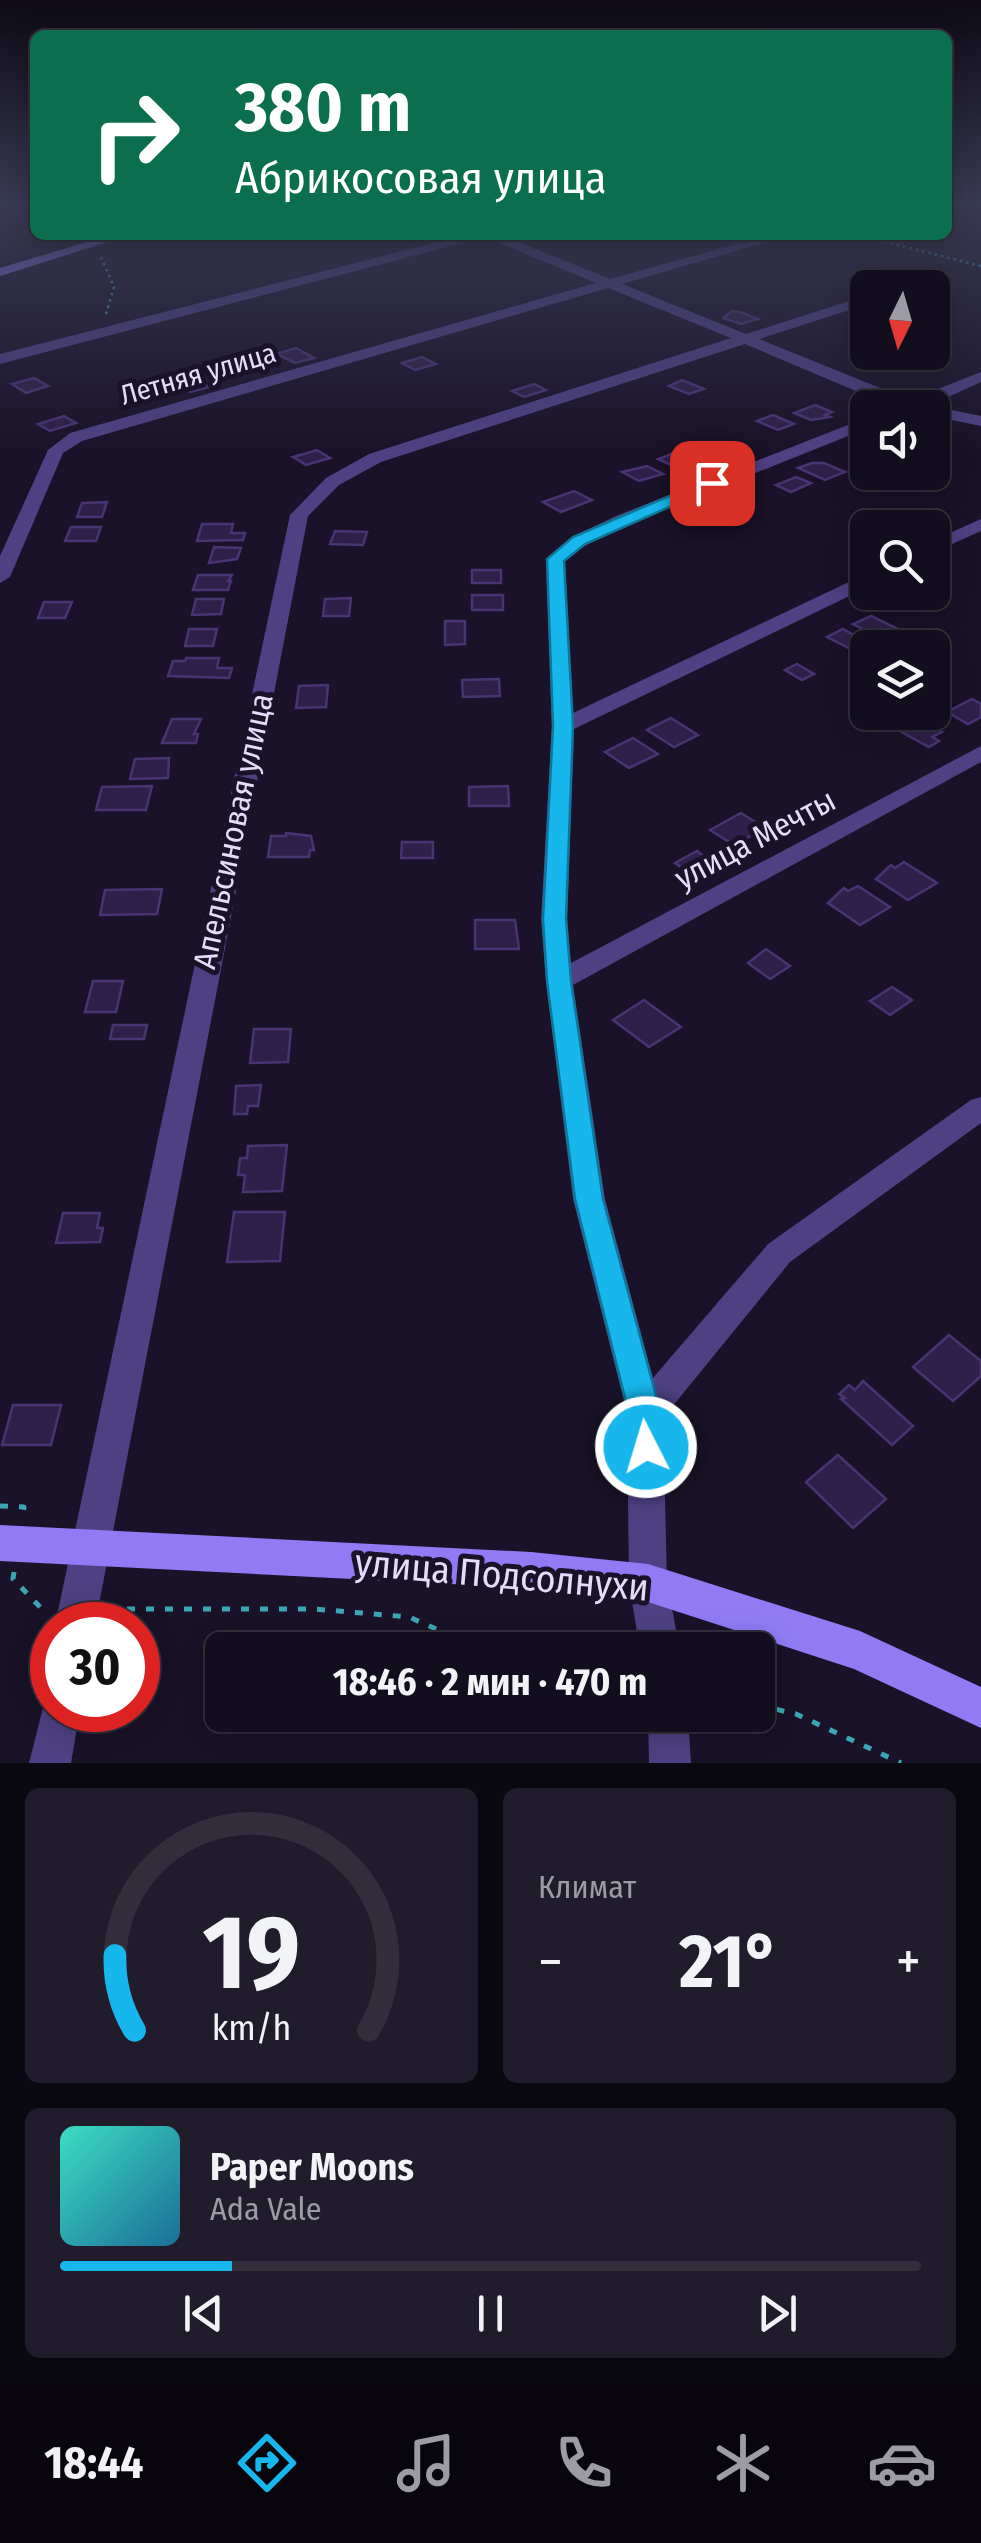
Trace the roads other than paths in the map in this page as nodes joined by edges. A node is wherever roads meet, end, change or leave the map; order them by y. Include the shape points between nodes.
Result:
1 (272, 288) edge
2 (584, 288) edge
3 (621, 288) edge
4 (850, 304) edge
5 (746, 336) junction
6 (0, 359) edge
7 (981, 377) edge
8 (870, 390) edge
9 (950, 390) edge
10 (950, 415) edge
11 (981, 421) edge
12 (850, 429) edge
13 (981, 524) edge
14 (950, 539) edge
15 (0, 577) edge
16 (850, 588) edge
17 (563, 726) junction
18 (981, 753) edge
19 (559, 981) junction
20 (981, 1108) edge
21 (645, 1414) junction
22 (9, 1543) edge
23 (89, 1548) junction
24 (648, 1583) junction
25 (79, 1602) edge
26 (657, 1632) edge
27 (981, 1708) edge
28 (56, 1732) edge
29 (669, 1732) edge
30 (50, 1763) edge
31 (670, 1763) edge

1 - 6 street
2 - 15 street, Летняя улица via 76,437 56,450
3 - 5 street
4 - 5 street, Апельсиновая улица
5 - 8 street
5 - 23 street, Апельсиновая улица via 374,458 316,492 299,515
7 - 9 street
10 - 11 street
12 - 17 street via 622,520 556,559
13 - 14 street
16 - 17 street
17 - 19 street via 554,919
18 - 19 street, улица Мечты
19 - 21 street via 589,1199
20 - 21 street via 779,1252
21 - 24 street
22 - 23 street, улица Подсолнухи
23 - 24 street, улица Подсолнухи via 532,1570
23 - 25 street, Апельсиновая улица
24 - 26 street
24 - 27 street, улица Подсолнухи via 860,1651
28 - 30 street
29 - 31 street

